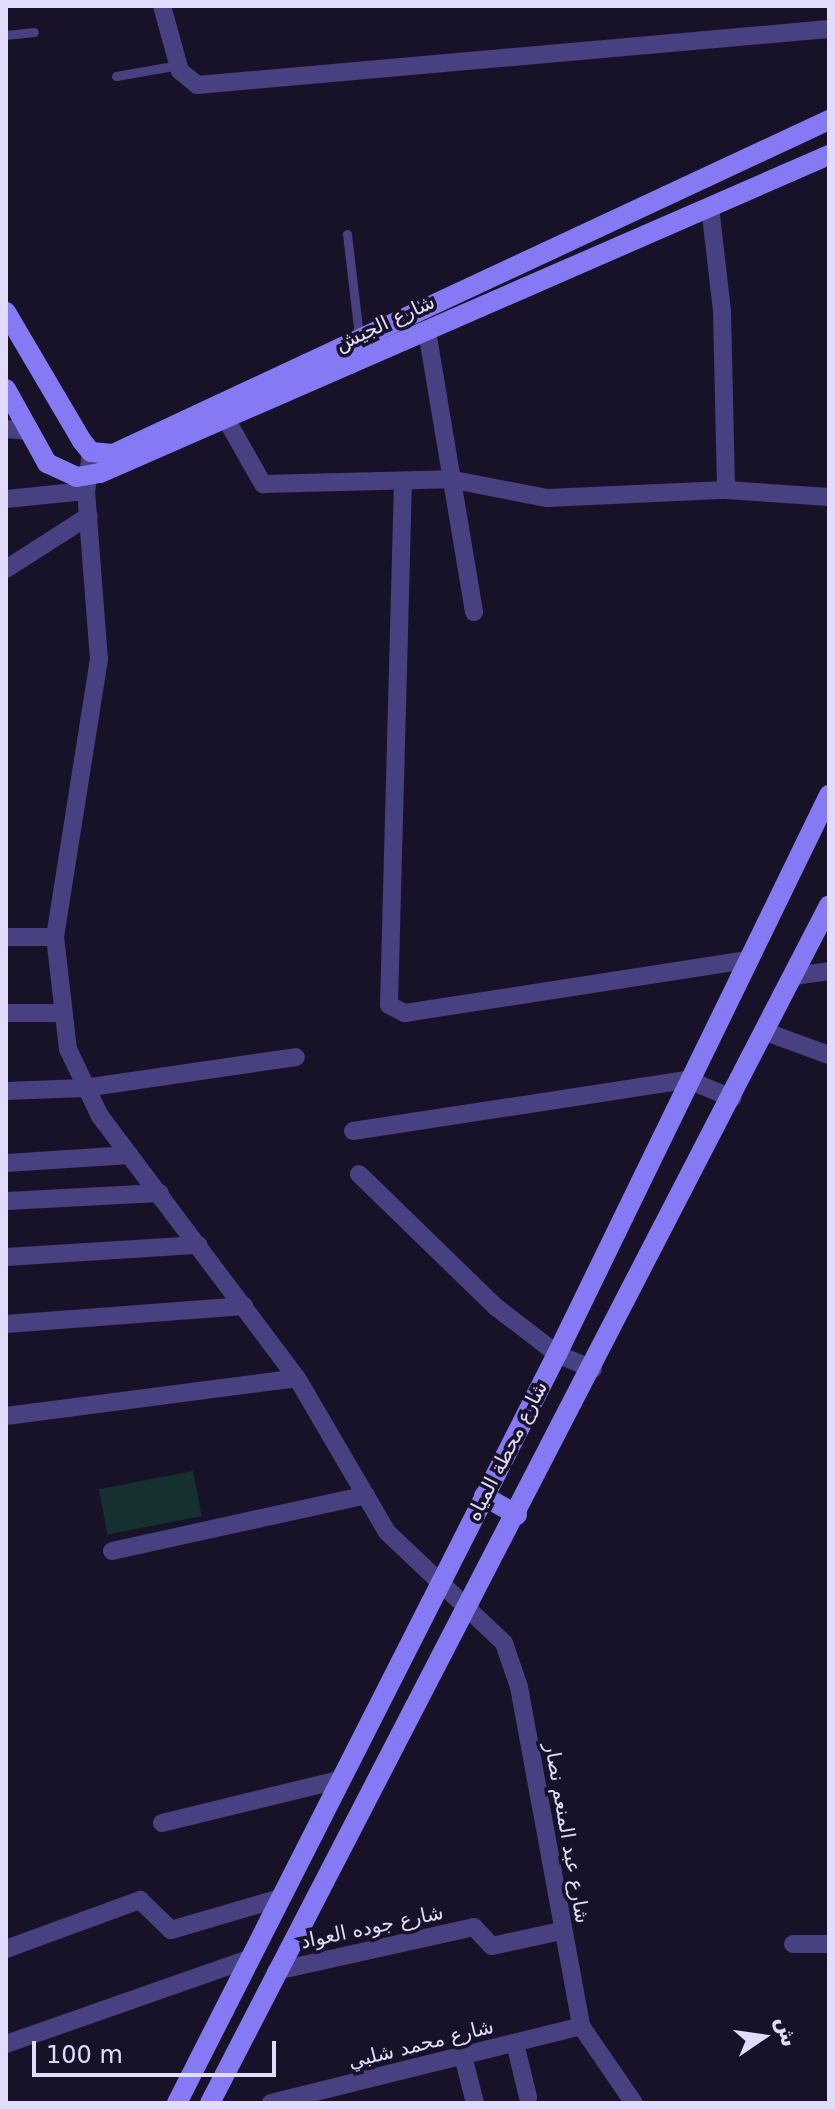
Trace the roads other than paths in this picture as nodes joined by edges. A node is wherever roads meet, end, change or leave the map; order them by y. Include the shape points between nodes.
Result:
1 (162, 6) edge
2 (829, 29) edge
3 (34, 32) dead end
4 (6, 35) edge
5 (179, 65) junction
6 (116, 76) dead end
7 (829, 120) edge
8 (829, 155) edge
9 (699, 179) junction
10 (710, 207) junction
11 (347, 234) dead end
12 (488, 275) junction
13 (499, 299) junction
14 (6, 312) edge
15 (427, 331) junction
16 (359, 336) junction
17 (6, 389) edge
18 (226, 419) junction
19 (6, 429) edge
20 (27, 431) junction
21 (91, 452) junction
22 (449, 479) junction
23 (403, 481) junction
24 (87, 484) junction
25 (726, 490) junction
26 (829, 497) edge
27 (6, 499) edge
28 (89, 516) junction
29 (6, 569) edge
30 (474, 612) dead end
31 (829, 795) edge
32 (829, 905) edge
33 (6, 937) edge
34 (55, 937) junction
35 (746, 960) junction
36 (829, 971) edge
37 (794, 976) junction
38 (6, 1013) edge
39 (61, 1013) junction
40 (766, 1032) junction
41 (829, 1055) edge
42 (296, 1057) dead end
43 (688, 1080) junction
44 (84, 1088) junction
45 (6, 1091) edge
46 (732, 1098) junction
47 (353, 1131) dead end
48 (130, 1155) junction
49 (6, 1163) edge
50 (359, 1174) dead end
51 (160, 1193) junction
52 (6, 1201) edge
53 (199, 1245) junction
54 (6, 1257) edge
55 (244, 1306) junction
56 (6, 1324) edge
57 (557, 1354) junction
58 (593, 1369) junction
59 (297, 1378) junction
60 (6, 1416) edge
61 (366, 1495) junction
62 (484, 1496) junction
63 (517, 1515) junction
64 (112, 1551) dead end
65 (438, 1587) junction
66 (469, 1609) junction
67 (339, 1780) junction
68 (162, 1823) dead end
69 (277, 1899) junction
70 (561, 1931) junction
71 (793, 1944) dead end
72 (829, 1944) edge
73 (6, 1949) edge
74 (246, 1960) junction
75 (276, 1971) junction
76 (581, 2026) junction
77 (515, 2043) junction
78 (6, 2044) edge
79 (463, 2056) junction
80 (528, 2097) dead end
81 (177, 2103) edge
82 (210, 2103) edge
83 (271, 2103) edge
84 (475, 2103) edge
85 (634, 2103) edge

1 - 5 street
2 - 5 street via 197,85
3 - 4 lane
5 - 6 lane
7 - 9 street, شارع الجيش
8 - 10 street, شارع الجيش
9 - 10 street
9 - 12 street, شارع الجيش
10 - 13 street, شارع الجيش
10 - 25 street via 722,311
11 - 16 lane
12 - 13 street
12 - 16 street, شارع الجيش
13 - 15 street, شارع الجيش
14 - 21 street
15 - 18 street, شارع الجيش
15 - 22 street
16 - 21 street, شارع الجيش via 113,454
17 - 20 street
18 - 23 street via 261,483
18 - 24 street, شارع الجيش
19 - 20 street
20 - 24 street via 56,470
21 - 24 street, شارع عبد المنعم نصار
22 - 23 street
22 - 25 street via 547,498
22 - 30 street
23 - 35 street via 389,1005 405,1013
24 - 27 street
24 - 28 street, شارع عبد المنعم نصار
25 - 26 street
28 - 29 street
28 - 34 street, شارع عبد المنعم نصار via 99,659
31 - 35 street, شارع محطة المياه
32 - 37 street, شارع محطة المياه
33 - 34 street
34 - 39 street, شارع عبد المنعم نصار
35 - 43 street, شارع محطة المياه
36 - 37 street
37 - 40 street, شارع محطة المياه
38 - 39 street
39 - 44 street, شارع عبد المنعم نصار
40 - 41 street
40 - 46 street, شارع محطة المياه
42 - 44 street
43 - 46 street
43 - 47 street
43 - 57 street, شارع محطة المياه
44 - 45 street
44 - 48 street, شارع عبد المنعم نصار
46 - 58 street, شارع محطة المياه
48 - 49 street
48 - 51 street, شارع عبد المنعم نصار
50 - 57 street via 444,1261
51 - 52 street
51 - 53 street, شارع عبد المنعم نصار
53 - 54 street
53 - 55 street, شارع عبد المنعم نصار
55 - 56 street
55 - 59 street, شارع عبد المنعم نصار
57 - 58 street
57 - 62 street, شارع محطة المياه
58 - 63 street, شارع محطة المياه
59 - 60 street
59 - 61 street, شارع عبد المنعم نصار
61 - 64 street
61 - 65 street, شارع عبد المنعم نصار via 398,1547
62 - 63 street
62 - 65 street, شارع محطة المياه
63 - 66 street, شارع محطة المياه
65 - 66 street, شارع عبد المنعم نصار
65 - 67 street, شارع محطة المياه
66 - 70 street, شارع عبد المنعم نصار via 494,1628 512,1662
66 - 75 street, شارع محطة المياه
67 - 68 street
67 - 69 street, شارع محطة المياه
69 - 73 street via 171,1930 140,1900
69 - 74 street, شارع محطة المياه
70 - 75 street, شارع جوده العواد via 492,1946 474,1927
70 - 76 street, شارع عبد المنعم نصار
71 - 72 street
74 - 78 street
74 - 81 street, شارع محطة المياه
75 - 82 street, شارع محطة المياه
76 - 77 street, شارع محمد شلبي
76 - 85 street, شارع عبد المنعم نصار
77 - 79 street, شارع محمد شلبي
77 - 80 street
79 - 83 street, شارع محمد شلبي
79 - 84 street

